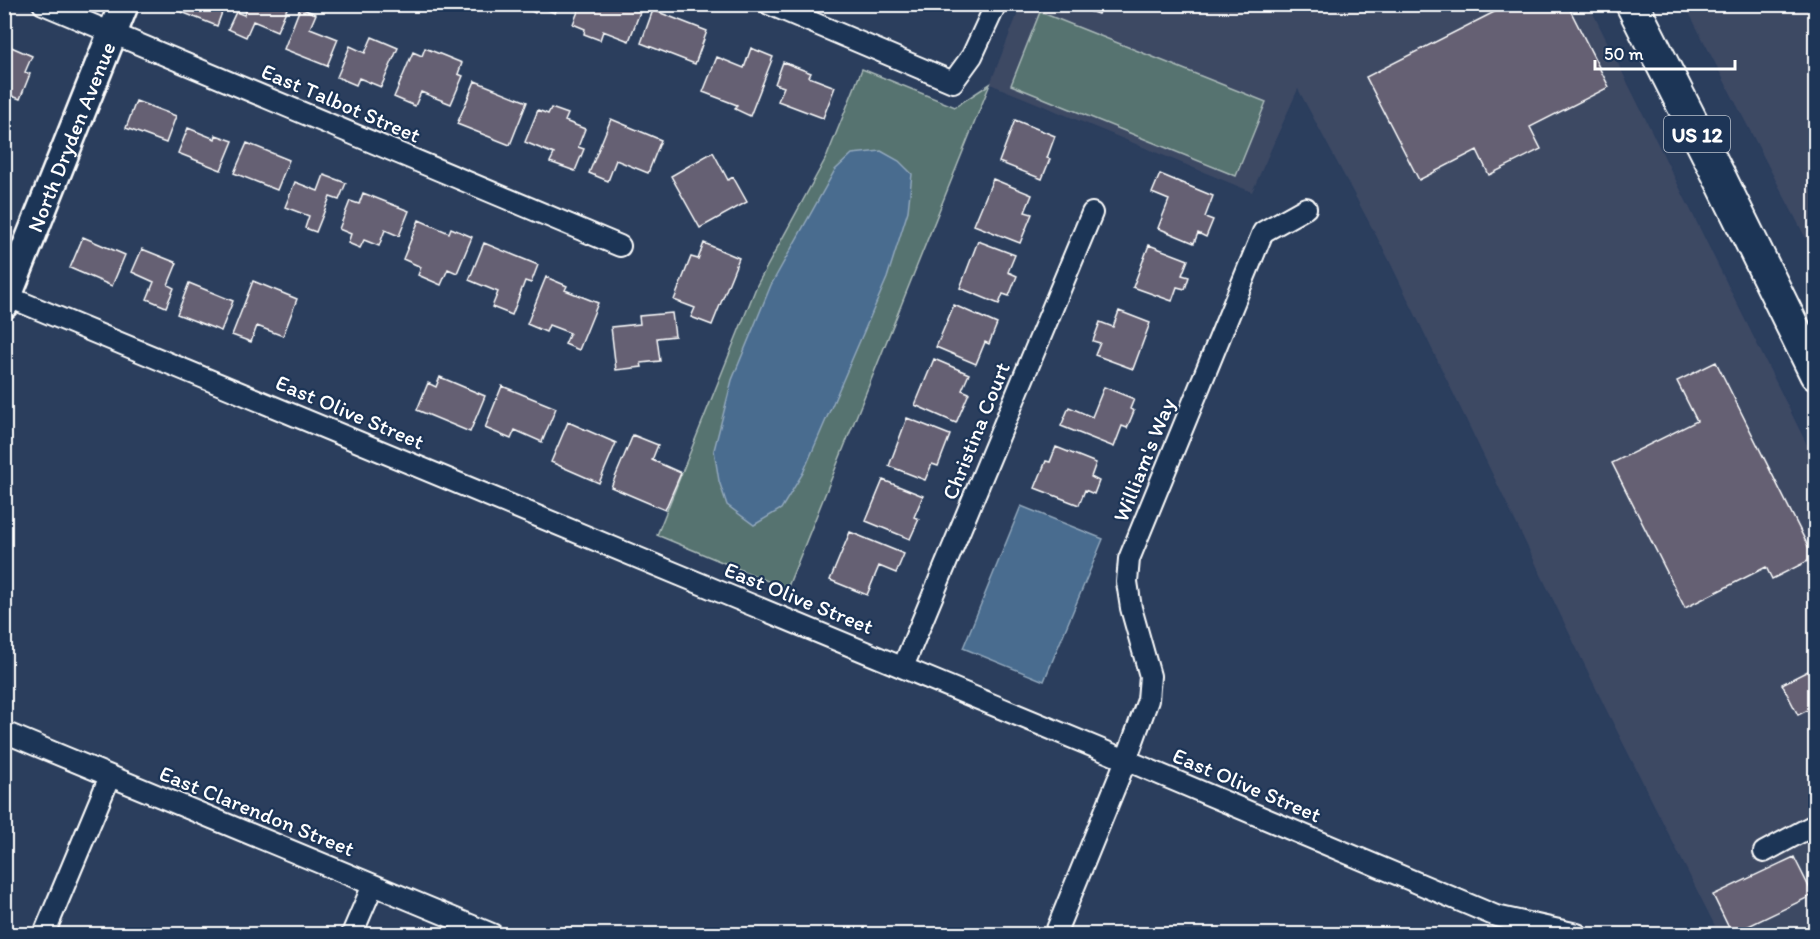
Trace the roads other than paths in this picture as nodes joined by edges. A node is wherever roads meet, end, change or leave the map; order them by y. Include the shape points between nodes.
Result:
1 (43, 4) edge
2 (124, 4) edge
3 (769, 4) edge
4 (996, 4) edge
5 (1632, 4) edge
6 (113, 34) junction
7 (1306, 208) dead end
8 (1092, 213) dead end
9 (620, 246) dead end
10 (6, 298) edge
11 (1815, 374) edge
12 (903, 668) junction
13 (4, 732) edge
14 (1126, 760) junction
15 (110, 776) junction
16 (1815, 824) edge
17 (1764, 852) dead end
18 (373, 885) junction
19 (1492, 925) edge
20 (44, 934) edge
21 (352, 934) edge
22 (492, 934) edge
23 (1056, 934) edge
24 (1578, 934) edge

1 - 6 street, East Talbot Street
2 - 6 street, North Dryden Avenue
3 - 4 street via 953,82 972,56
5 - 11 main road, US 12
6 - 9 street, East Talbot Street
6 - 10 street, North Dryden Avenue
7 - 14 street, William's Way via 1263,232 1130,559 1127,582 1131,608 1150,676 1148,700
8 - 12 street, Christina Court
10 - 12 street, East Olive Street
12 - 14 street, East Olive Street
13 - 15 street, East Clarendon Street
14 - 19 street, East Olive Street
14 - 23 street, William's Way
15 - 18 street, East Clarendon Street
15 - 20 street
16 - 17 street
18 - 21 street
18 - 22 street, East Clarendon Street
19 - 24 street, East Olive Street

